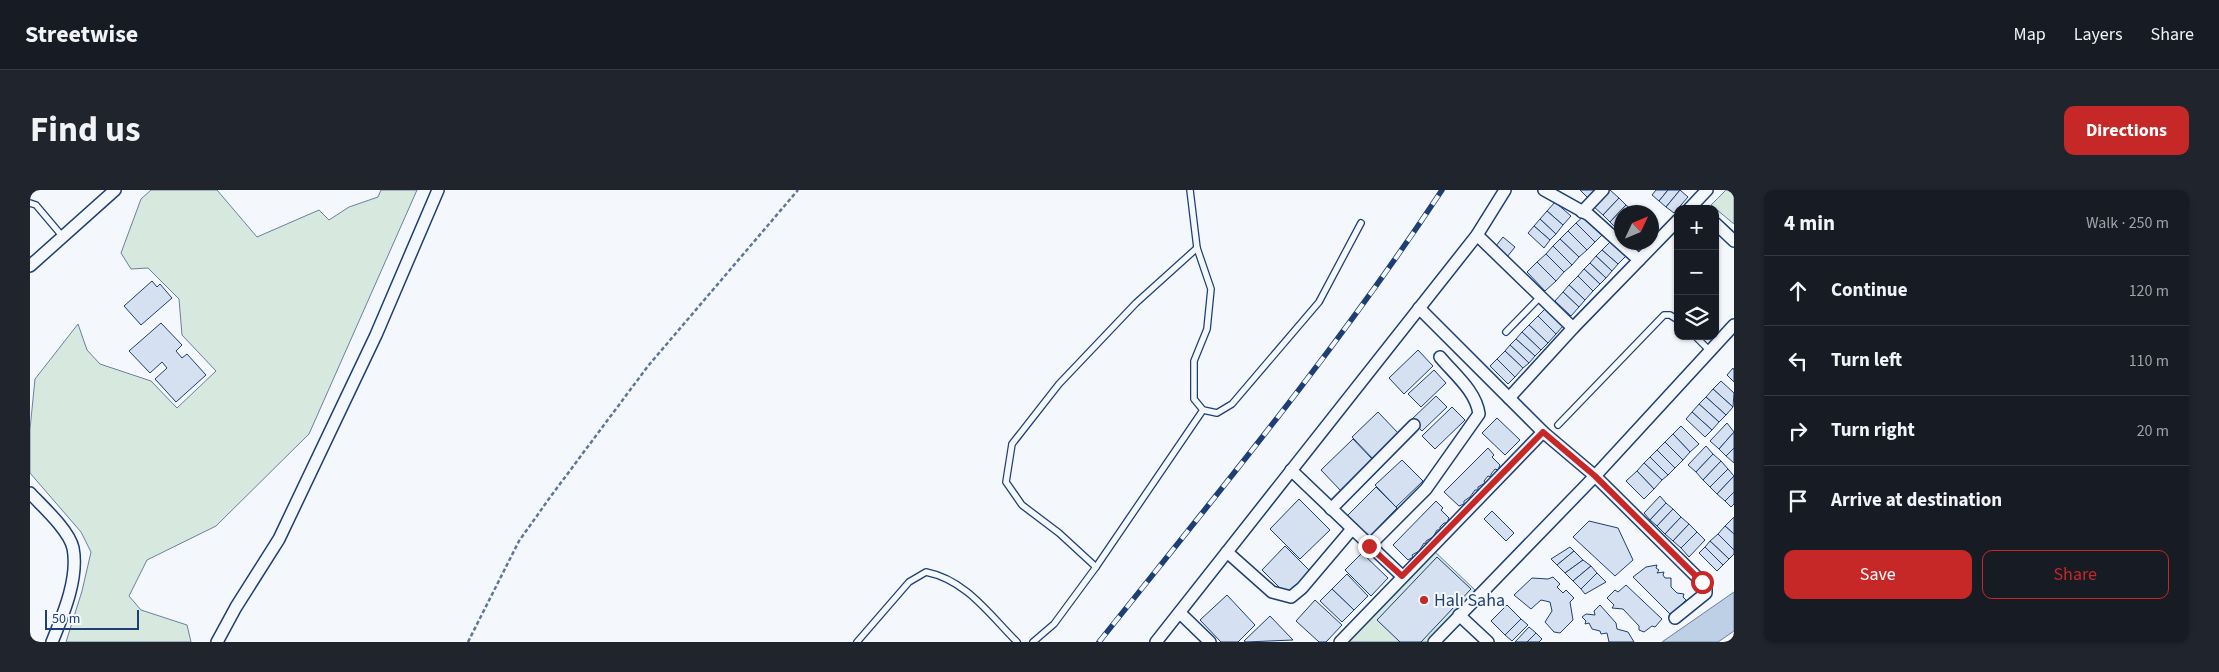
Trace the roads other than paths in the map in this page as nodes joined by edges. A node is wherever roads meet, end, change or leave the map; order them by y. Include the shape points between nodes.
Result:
1 (115, 190) edge
2 (438, 190) edge
3 (1190, 190) edge
4 (1504, 190) edge
5 (1544, 190) edge
6 (1603, 190) edge
7 (1707, 190) edge
8 (30, 203) edge
9 (1696, 205) edge
10 (1582, 212) junction
11 (1361, 223) dead end
12 (1674, 224) edge
13 (1719, 227) edge
14 (1478, 235) junction
15 (63, 237) junction
16 (1734, 241) edge
17 (1197, 248) junction
18 (1638, 260) junction
19 (30, 266) edge
20 (1541, 296) junction
21 (1419, 308) junction
22 (1674, 318) edge
23 (1734, 325) edge
24 (1573, 328) junction
25 (1506, 332) dead end
26 (1699, 340) edge
27 (1710, 351) junction
28 (1440, 357) dead end
29 (1509, 398) junction
30 (1203, 410) junction
31 (1558, 424) dead end
32 (1414, 425) dead end
33 (1543, 432) junction
34 (1291, 470) junction
35 (1595, 476) junction
36 (30, 493) edge
37 (1332, 509) junction
38 (1352, 529) junction
39 (1369, 546) junction
40 (1227, 552) junction
41 (1096, 567) junction
42 (1402, 576) junction
43 (1180, 613) junction
44 (1459, 615) junction
45 (1675, 618) dead end
46 (52, 642) edge
47 (217, 642) edge
48 (857, 642) edge
49 (1017, 642) edge
50 (1033, 642) edge
51 (1156, 642) edge
52 (1210, 642) edge
53 (1340, 642) edge
54 (1434, 642) edge
55 (1488, 642) edge

1 - 15 street
2 - 47 street via 376,335 279,540
3 - 17 lane
4 - 14 street
5 - 10 street
6 - 10 street
7 - 9 street
8 - 15 lane via 36,205
10 - 18 street
11 - 30 lane via 1319,302 1232,404 1217,413
12 - 18 street
13 - 16 street
14 - 20 street
14 - 21 street
15 - 19 street
17 - 30 lane via 1211,289 1207,329 1194,361 1194,399
17 - 41 lane via 1136,302 1059,384 1012,444 1006,482 1022,505
18 - 24 street
20 - 24 street
20 - 25 lane
21 - 29 street
21 - 34 street
22 - 31 lane via 1664,315
23 - 27 street
24 - 29 street
26 - 27 lane
27 - 35 street
28 - 39 street via 1473,396 1479,414 1426,489
29 - 33 street
30 - 41 lane
32 - 37 street
33 - 35 street
33 - 42 street
34 - 37 street
34 - 40 street
35 - 44 street
35 - 45 street via 1706,589 1706,593
36 - 46 street via 61,528 72,547 73,574
37 - 38 street
38 - 39 street
38 - 40 street via 1291,597 1272,592
39 - 42 street
40 - 43 street
41 - 50 lane via 1054,624
42 - 53 street
43 - 51 street
43 - 52 street
44 - 54 street
44 - 55 street
48 - 49 lane via 909,582 926,572 943,576 964,588

